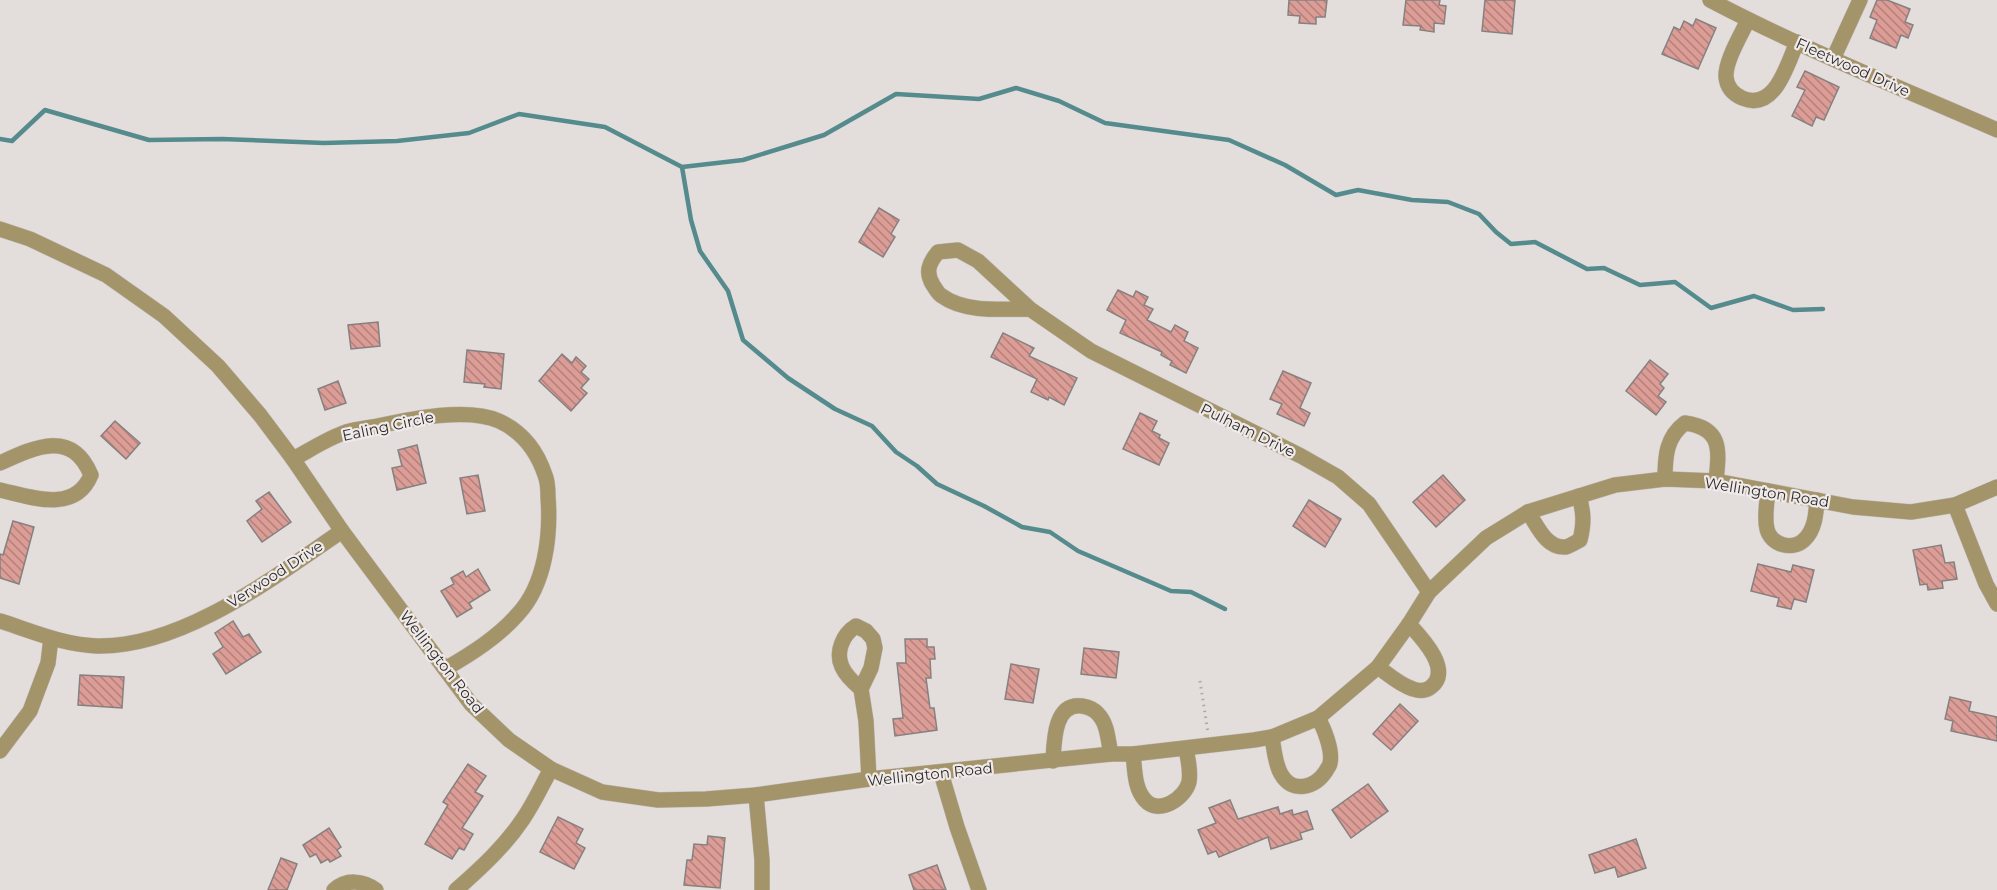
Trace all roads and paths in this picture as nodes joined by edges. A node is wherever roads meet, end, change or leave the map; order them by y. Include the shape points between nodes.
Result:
1 (1710, 0) edge
2 (1860, 0) edge
3 (1748, 20) junction
4 (1797, 42) junction
5 (1833, 59) junction
6 (1997, 130) edge
7 (0, 229) edge
8 (1030, 309) junction
9 (293, 459) junction
10 (0, 463) edge
11 (1665, 479) junction
12 (1716, 482) junction
13 (1997, 487) edge
14 (0, 490) edge
15 (1768, 491) junction
16 (1579, 496) junction
17 (1817, 500) junction
18 (1955, 505) junction
19 (1528, 512) junction
20 (342, 531) junction
21 (1429, 592) junction
22 (1997, 604) edge
23 (0, 621) edge
24 (1409, 624) junction
25 (51, 638) junction
26 (1378, 667) junction
27 (445, 669) junction
28 (1200, 681) dead end
29 (861, 690) dead end
30 (1318, 718) junction
31 (1272, 737) junction
32 (1210, 746) junction
33 (1186, 749) junction
34 (0, 751) edge
35 (1111, 754) junction
36 (1133, 754) junction
37 (1053, 761) junction
38 (551, 769) junction
39 (941, 773) junction
40 (869, 779) junction
41 (756, 795) junction
42 (334, 890) edge
43 (376, 890) edge
44 (456, 890) edge
45 (762, 890) edge
46 (979, 890) edge

1 - 3 street, Fleetwood Drive
2 - 5 street
3 - 4 street, Fleetwood Drive
3 - 4 street via 1726,77 1730,90 1739,96 1762,100 1772,92
4 - 5 street, Fleetwood Drive
5 - 6 street, Fleetwood Drive
7 - 9 street, Wellington Road via 106,275 164,316 218,366
8 - 8 street, Pulham Drive via 978,261 958,250 938,252 928,265 929,278 940,296 982,309
8 - 21 street, Pulham Drive via 1091,351 1338,477 1369,504
9 - 20 street, Wellington Road
9 - 27 street, Ealing Circle via 346,432 438,415 497,420 517,430 535,451 547,477 549,512 546,550 537,585 519,613 499,633
10 - 14 street via 51,444 72,450 85,462 90,475 86,487 50,501
11 - 12 street, Wellington Road
11 - 12 street via 1669,442 1675,430 1685,423 1699,424 1717,441
11 - 16 street, Wellington Road via 1615,485
12 - 15 street, Wellington Road
13 - 18 street, Wellington Road
15 - 17 street, Wellington Road
15 - 17 street via 1767,531 1773,541 1783,546 1805,540 1816,519
16 - 19 street, Wellington Road
16 - 19 street via 1584,526 1580,540 1566,547 1545,539
17 - 18 street, Wellington Road via 1911,512
18 - 22 street
19 - 21 street, Wellington Road via 1486,538
20 - 25 street, Verwood Drive via 248,595 174,630 136,643 98,646
20 - 27 street, Wellington Road
21 - 24 street, Wellington Road
23 - 25 street, Verwood Drive
24 - 26 street, Wellington Road
24 - 26 street via 1437,663 1434,684 1427,690 1415,690
25 - 34 street via 48,663 30,711
26 - 30 street, Wellington Road
27 - 38 street, Wellington Road via 471,704 501,733
28 - 32 path
29 - 40 street
30 - 31 street, Wellington Road
30 - 31 street via 1327,734 1331,762 1315,784 1301,788 1288,783 1280,773
31 - 32 street, Wellington Road
32 - 33 street, Wellington Road
33 - 36 street, Wellington Road
33 - 36 street via 1190,770 1184,795 1159,807 1146,802 1137,788
35 - 36 street, Wellington Road
35 - 37 street, Wellington Road
35 - 37 street via 1099,714 1074,705 1065,710 1058,723
37 - 39 street, Wellington Road
38 - 41 street, Wellington Road via 602,792 658,800
38 - 44 street via 525,817 505,843
39 - 40 street, Wellington Road
39 - 46 street
40 - 41 street, Wellington Road
41 - 45 street
42 - 43 street via 341,884 355,882

